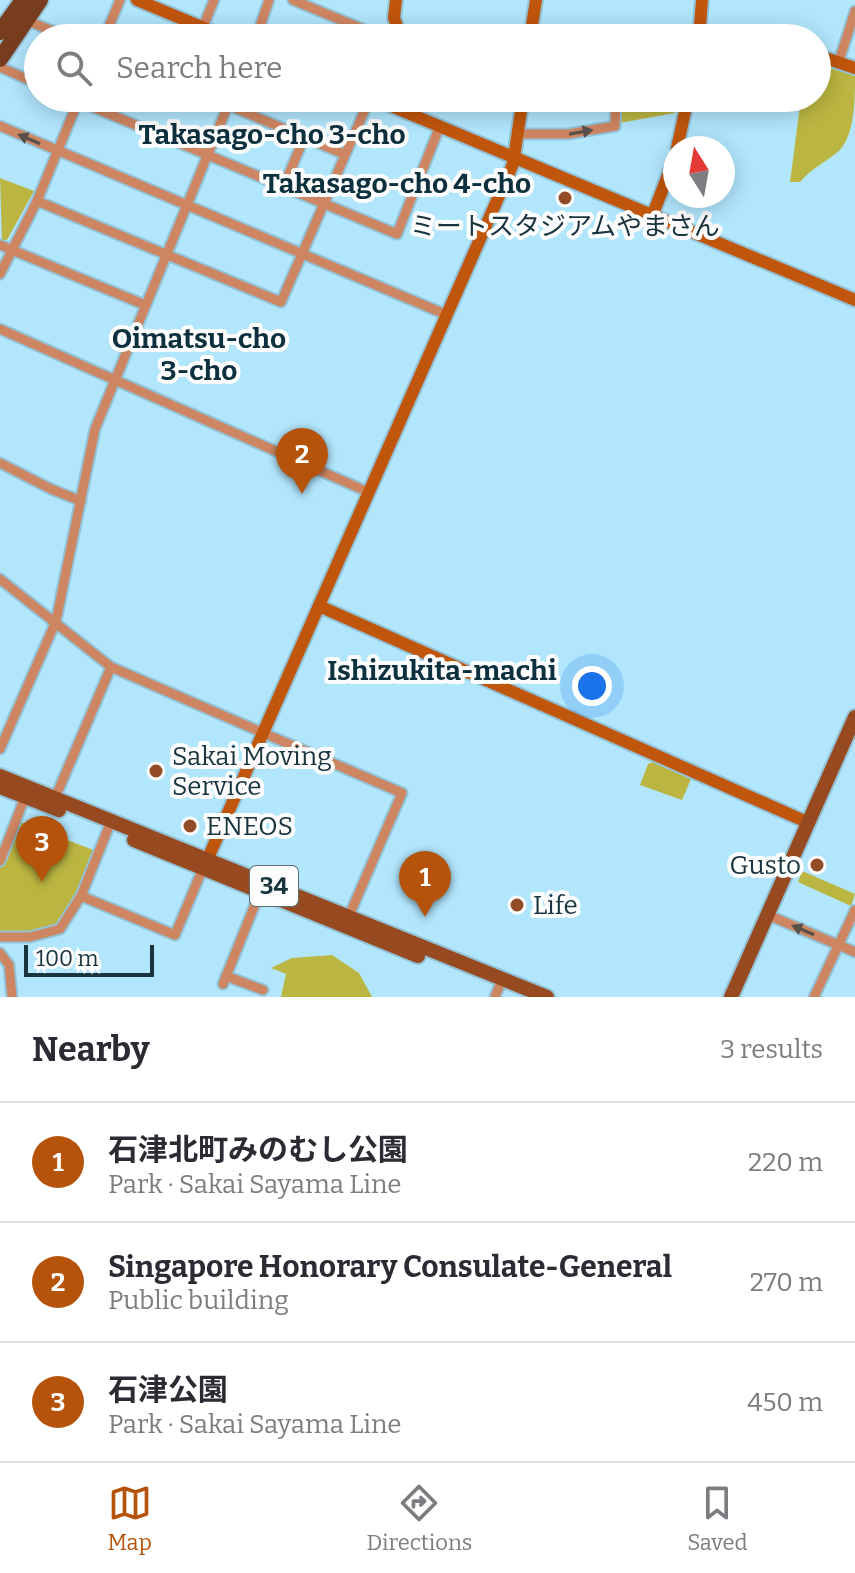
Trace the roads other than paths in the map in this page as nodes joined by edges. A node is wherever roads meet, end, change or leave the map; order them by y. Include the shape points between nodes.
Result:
1 (38, 0) edge
2 (120, 0) edge
3 (137, 0) edge
4 (214, 0) edge
5 (269, 0) edge
6 (293, 0) edge
7 (396, 0) edge
8 (536, 0) edge
9 (702, 0) edge
10 (13, 5) edge
11 (855, 11) edge
12 (26, 20) junction
13 (36, 24) edge
14 (110, 24) edge
15 (196, 24) edge
16 (204, 24) edge
17 (261, 24) edge
18 (347, 24) edge
19 (396, 24) edge
20 (532, 24) edge
21 (700, 24) edge
22 (0, 30) edge
23 (0, 57) edge
24 (831, 59) edge
25 (839, 61) junction
26 (0, 67) edge
27 (855, 68) edge
28 (24, 78) edge
29 (72, 112) edge
30 (106, 112) edge
31 (226, 112) edge
32 (251, 112) edge
33 (364, 112) edge
34 (406, 112) edge
35 (521, 112) edge
36 (616, 112) edge
37 (685, 112) edge
38 (0, 126) edge
39 (440, 126) junction
40 (518, 134) junction
41 (680, 136) edge
42 (304, 138) junction
43 (58, 151) junction
44 (344, 154) junction
45 (208, 156) junction
46 (516, 156) junction
47 (283, 188) junction
48 (663, 188) edge
49 (37, 201) junction
50 (188, 203) junction
51 (323, 205) junction
52 (653, 214) junction
53 (0, 245) edge
54 (10, 250) junction
55 (303, 252) junction
56 (165, 256) junction
57 (0, 274) edge
58 (855, 300) edge
59 (145, 305) junction
60 (447, 315) junction
61 (0, 329) edge
62 (114, 380) junction
63 (0, 463) edge
64 (368, 492) junction
65 (81, 501) junction
66 (0, 579) edge
67 (319, 606) junction
68 (56, 621) junction
69 (111, 667) junction
70 (855, 717) edge
71 (264, 731) junction
72 (0, 749) edge
73 (0, 776) edge
74 (0, 787) edge
75 (25, 797) junction
76 (55, 798) junction
77 (809, 823) junction
78 (108, 829) junction
79 (0, 861) edge
80 (206, 863) junction
81 (260, 892) junction
82 (81, 896) junction
83 (855, 910) edge
84 (768, 915) junction
85 (349, 916) junction
86 (0, 937) edge
87 (839, 945) junction
88 (855, 952) edge
89 (0, 953) edge
90 (5, 970) edge
91 (263, 990) dead end
92 (497, 992) edge
93 (12, 997) edge
94 (523, 997) edge
95 (547, 997) edge
96 (731, 997) edge
97 (814, 997) edge

1 - 12 highway
1 - 23 highway
2 - 14 street
3 - 15 street
4 - 16 street
5 - 17 street
6 - 18 street
7 - 19 street
8 - 20 street
9 - 21 street
10 - 22 highway
11 - 25 street
12 - 13 street
12 - 23 highway
24 - 25 street
25 - 27 street
26 - 28 street
29 - 43 street
30 - 45 street
31 - 45 street
32 - 42 street
33 - 44 street
34 - 39 street
35 - 40 street
40 -> 36 street via 568,134 615,126
37 - 41 street
43 -> 38 street
39 - 46 street
39 - 51 street via 397,234
40 - 46 street
42 - 44 street
42 - 47 street
43 - 49 street
43 - 50 street
44 - 51 street
45 - 47 street
45 - 50 street
46 - 52 street
46 - 60 street
47 - 51 street
48 - 52 street
49 - 54 street
49 - 56 street
50 - 55 street
50 - 56 street
51 - 55 street
52 - 58 street
53 - 54 street
54 - 57 street
54 - 59 street
55 - 56 street via 281,302
55 - 60 street
56 - 59 street
59 - 62 street
60 - 64 street
61 - 62 street
62 - 64 street
62 - 65 street via 95,429
63 - 65 street
64 - 67 street
65 - 68 street
66 - 68 street
67 - 71 street
67 - 77 street
68 - 69 street
68 - 72 street
69 - 71 street
69 - 76 street
70 - 77 main road
71 - 80 street
71 - 85 street via 402,793
73 - 76 main road, 34
74 - 75 main road, 34
75 - 78 main road, 34
75 - 79 street
76 - 80 main road, 34
77 - 84 main road
78 - 80 main road, 34
78 - 82 street
80 - 81 main road, 34
80 - 82 street via 175,935
80 - 85 main road, 34
81 - 91 street via 225,980
81 - 92 main road, 34
82 - 86 street via 60,929
83 - 87 street
87 -> 84 street
84 - 96 main road
85 - 95 main road, 34
87 - 88 street
87 - 97 street
89 - 90 street
90 - 93 street
92 - 94 main road, 34

